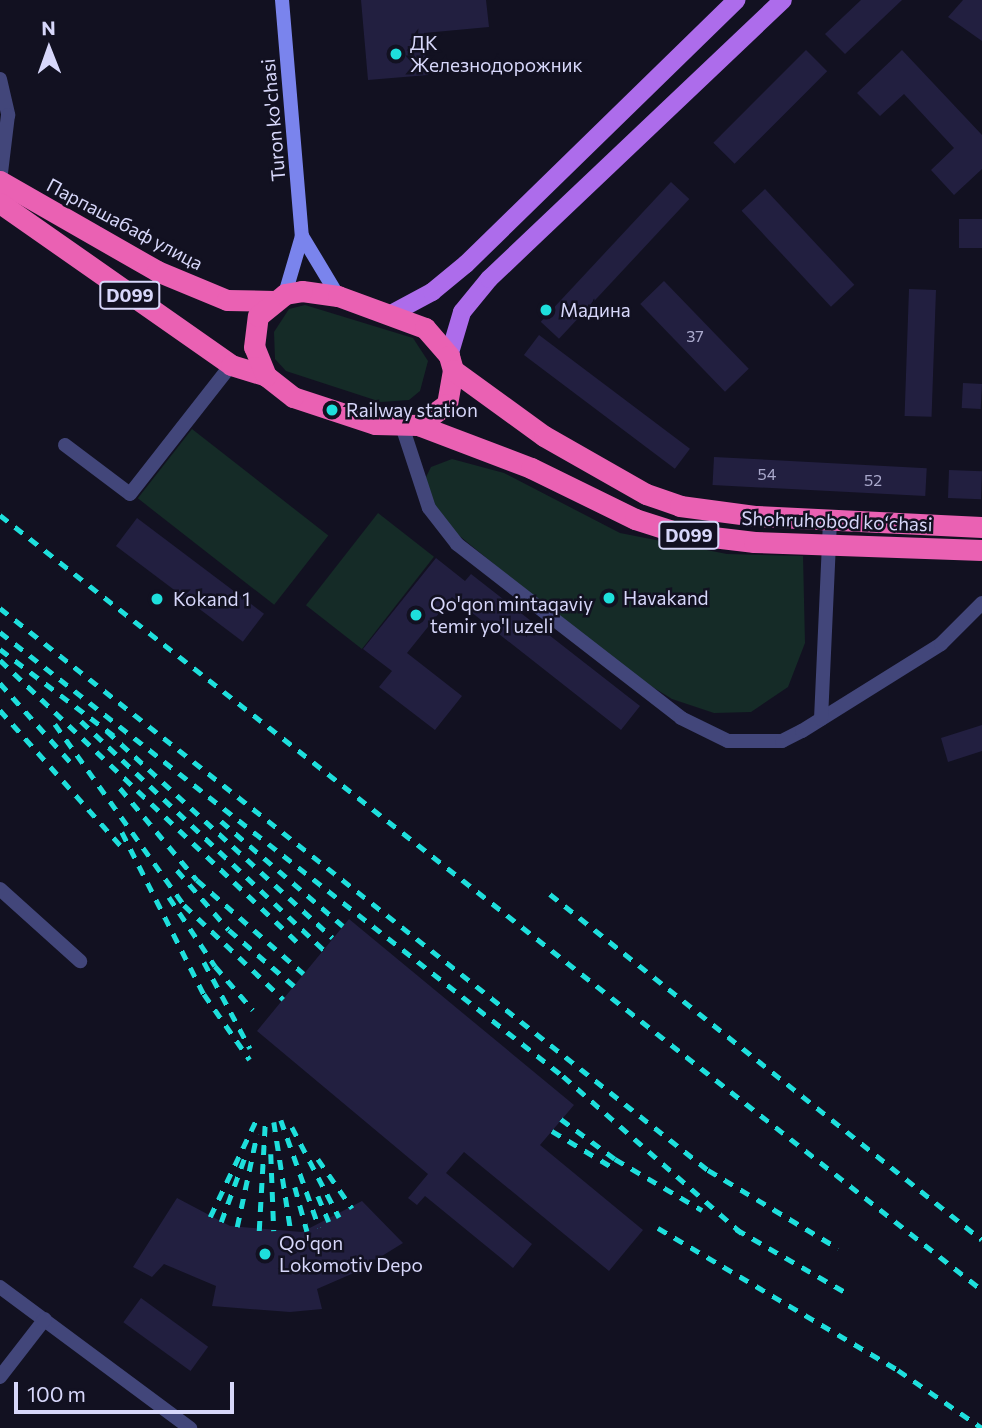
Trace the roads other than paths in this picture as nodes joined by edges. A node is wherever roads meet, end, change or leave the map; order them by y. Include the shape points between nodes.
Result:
1 (282, 0) edge
2 (737, 0) edge
3 (783, 0) edge
4 (0, 79) edge
5 (0, 181) edge
6 (0, 203) edge
7 (302, 236) junction
8 (338, 296) junction
9 (279, 298) junction
10 (381, 311) junction
11 (451, 363) junction
12 (231, 365) junction
13 (266, 376) junction
14 (410, 426) junction
15 (65, 445) dead end
16 (830, 520) junction
17 (982, 527) edge
18 (827, 544) junction
19 (982, 550) edge
20 (982, 603) edge
21 (821, 719) junction
22 (0, 889) edge
23 (80, 961) dead end
24 (0, 1287) edge
25 (45, 1319) junction
26 (0, 1377) edge
27 (190, 1428) edge

1 - 7 main road, Turon ko'chasi
2 - 10 main road via 466,264 432,292
3 - 11 main road via 489,279 462,312
4 - 5 street via 8,115
5 - 9 highway, Парпашабаф улица / D099 via 157,271 227,300
6 - 12 highway, D099
7 - 8 main road, Turon ko'chasi
7 - 9 main road, Turon ko'chasi
8 - 9 highway, D099 via 302,291
8 - 10 highway, D099
9 - 13 highway via 258,316 253,332 258,362
10 - 11 highway, D099 via 425,328
11 - 14 highway via 447,404
11 - 16 highway, Shohruhobod koʻchasi / D099 via 544,436 646,494 680,506
12 - 13 highway, D099
12 - 15 street via 130,494
13 - 14 highway, D099 via 293,397
14 - 18 highway, Shohruhobod koʻchasi / D099 via 519,463 635,519 679,533
14 - 21 street via 429,508 457,544 681,718 704,733 755,744 782,741
16 - 17 highway, Shohruhobod koʻchasi / D099
16 - 18 street
18 - 19 highway, Shohruhobod koʻchasi / D099
18 - 21 street
20 - 21 street via 942,644
22 - 23 street
24 - 25 street
25 - 26 street
25 - 27 street

